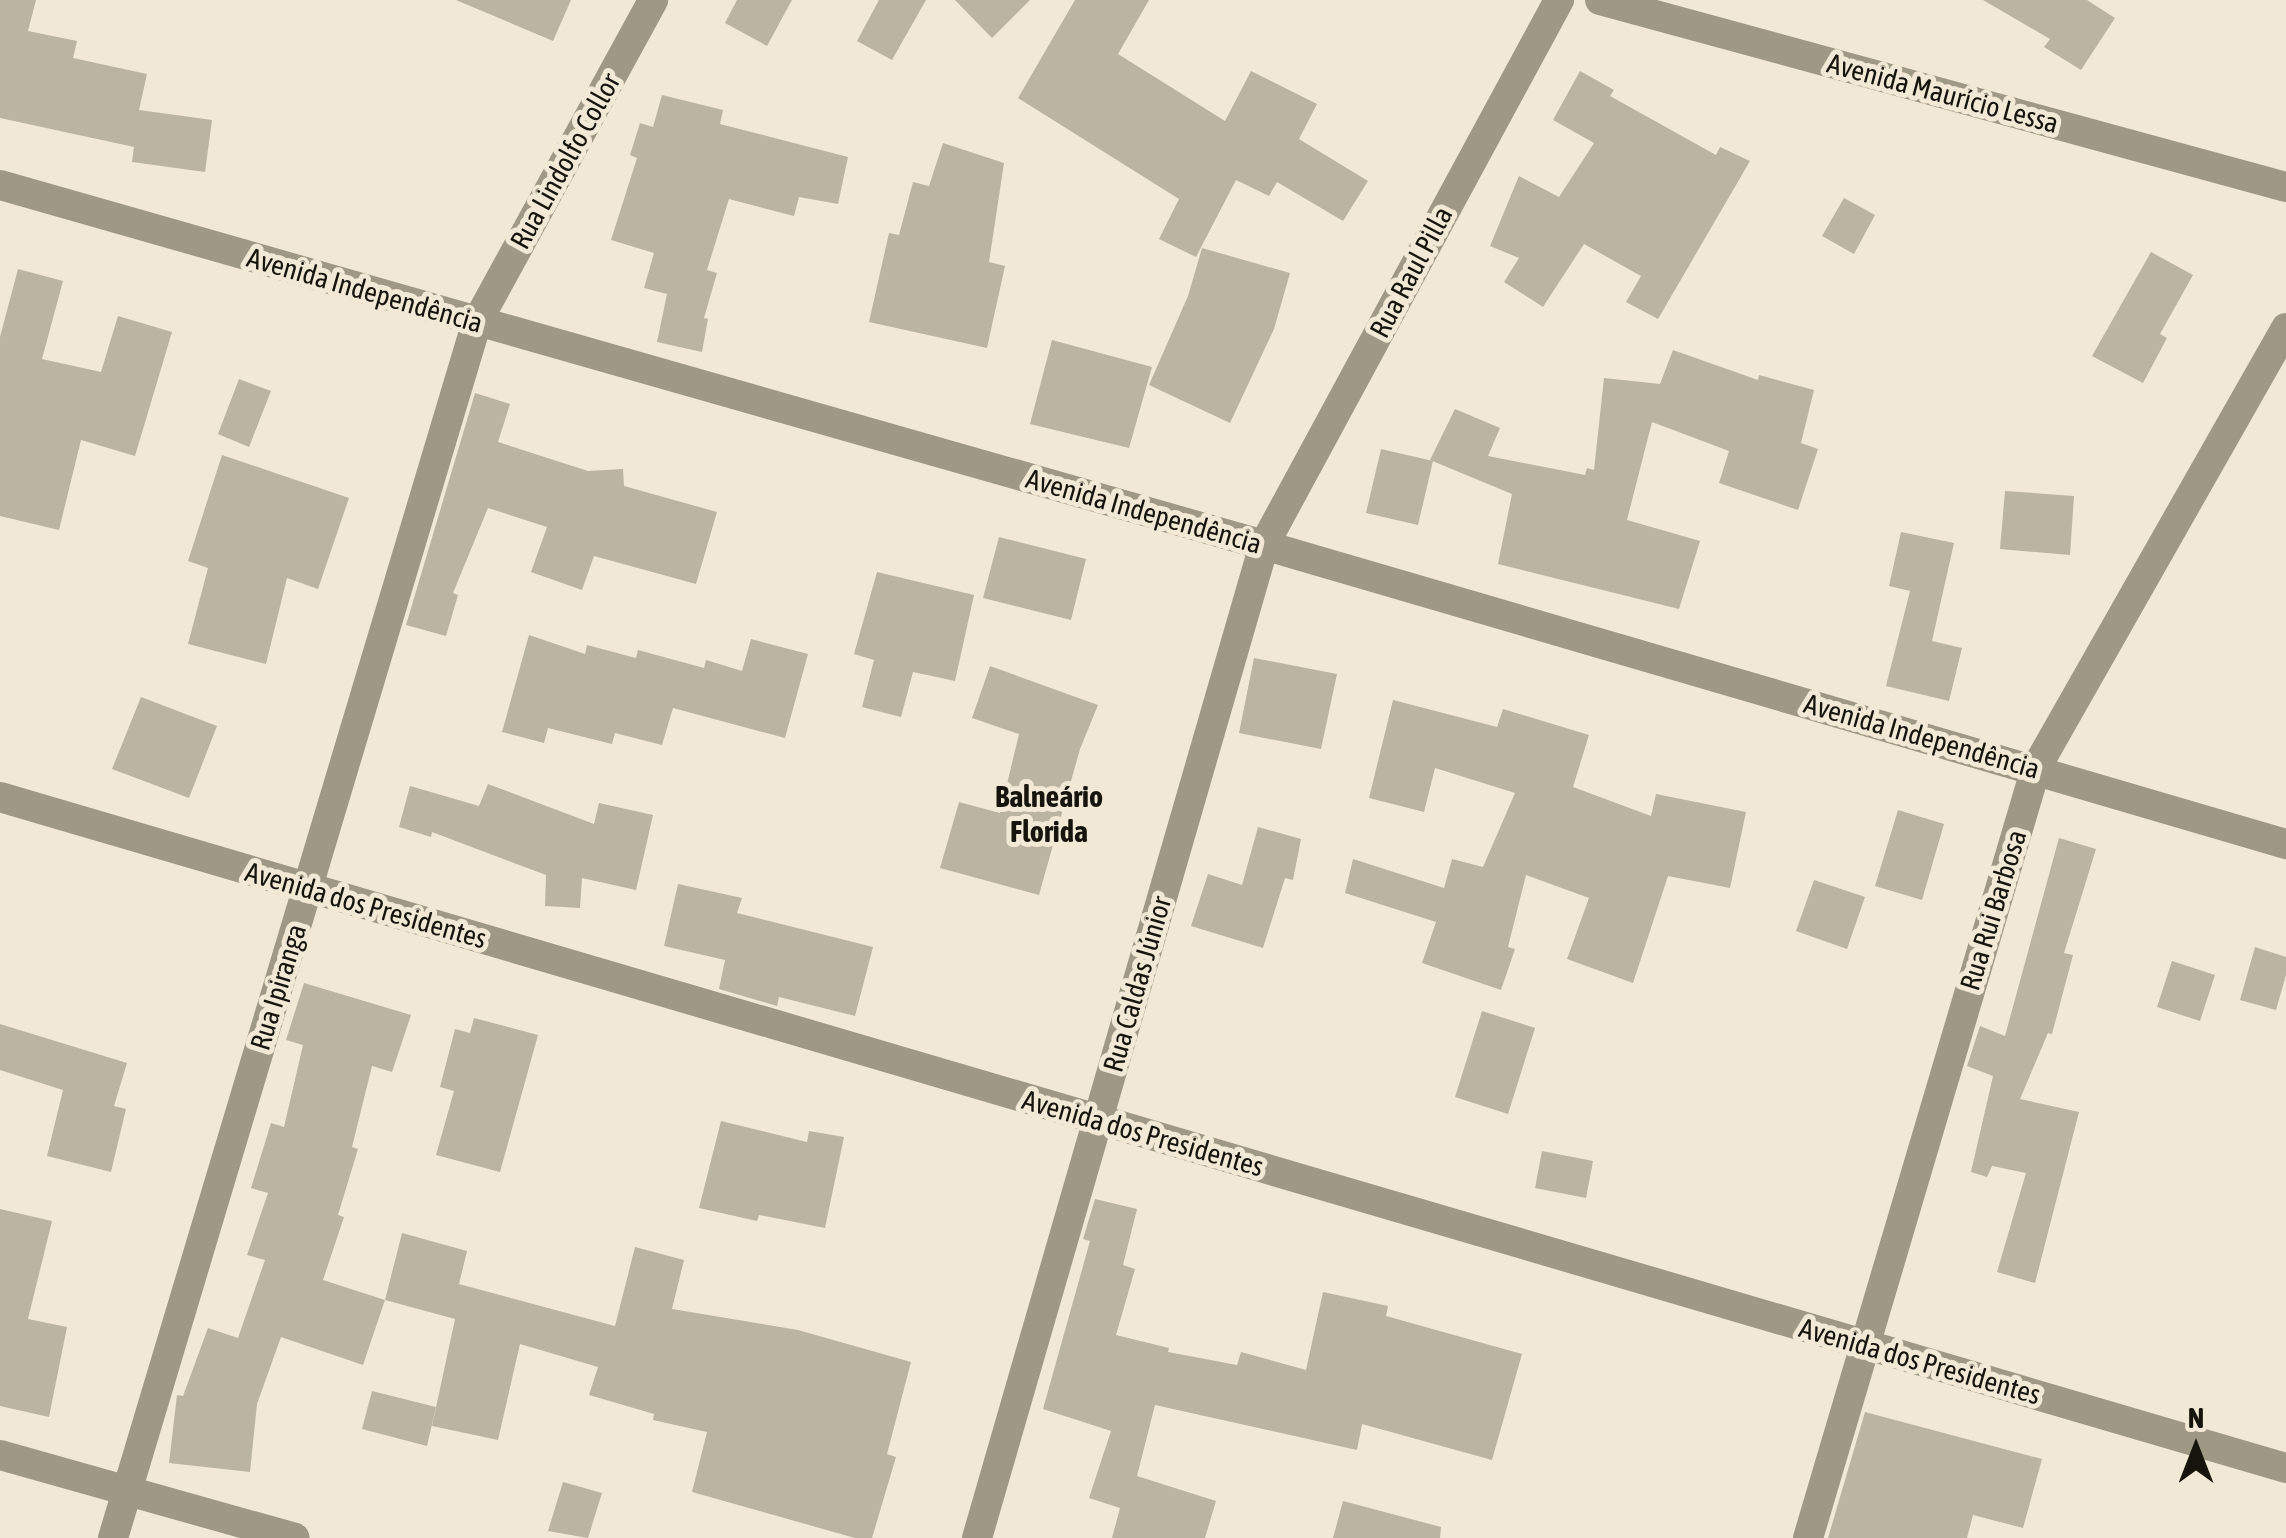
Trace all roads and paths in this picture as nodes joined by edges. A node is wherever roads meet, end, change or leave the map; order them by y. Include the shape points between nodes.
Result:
1 (653, 0) edge
2 (1559, 0) edge
3 (1600, 0) edge
4 (0, 185) edge
5 (2286, 187) edge
6 (477, 322) junction
7 (2286, 328) edge
8 (1264, 545) junction
9 (2036, 768) junction
10 (0, 798) edge
11 (2286, 844) edge
12 (307, 888) junction
13 (1098, 1119) junction
14 (1864, 1345) junction
15 (0, 1455) edge
16 (2286, 1468) edge
17 (127, 1491) junction
18 (112, 1538) edge
19 (295, 1538) edge
20 (978, 1538) edge
21 (1808, 1538) edge

1 - 6 street, Rua Lindolfo Collor
2 - 8 street, Rua Raul Pilla
3 - 5 street, Avenida Maurício Lessa
4 - 6 street, Avenida Independência
6 - 8 street, Avenida Independência
6 - 12 street, Rua Ipiranga
7 - 9 street, Rua Rui Barbosa
8 - 9 street, Avenida Independência
8 - 13 street, Rua Caldas Júnior
9 - 11 street, Avenida Independência
9 - 14 street, Rua Rui Barbosa
10 - 12 street, Avenida dos Presidentes
12 - 13 street, Avenida dos Presidentes
12 - 17 street, Rua Ipiranga
13 - 14 street, Avenida dos Presidentes
13 - 20 street, Rua Caldas Júnior
14 - 16 street, Avenida dos Presidentes
14 - 21 street, Rua Rui Barbosa
15 - 17 street
17 - 18 street, Rua Ipiranga
17 - 19 street

